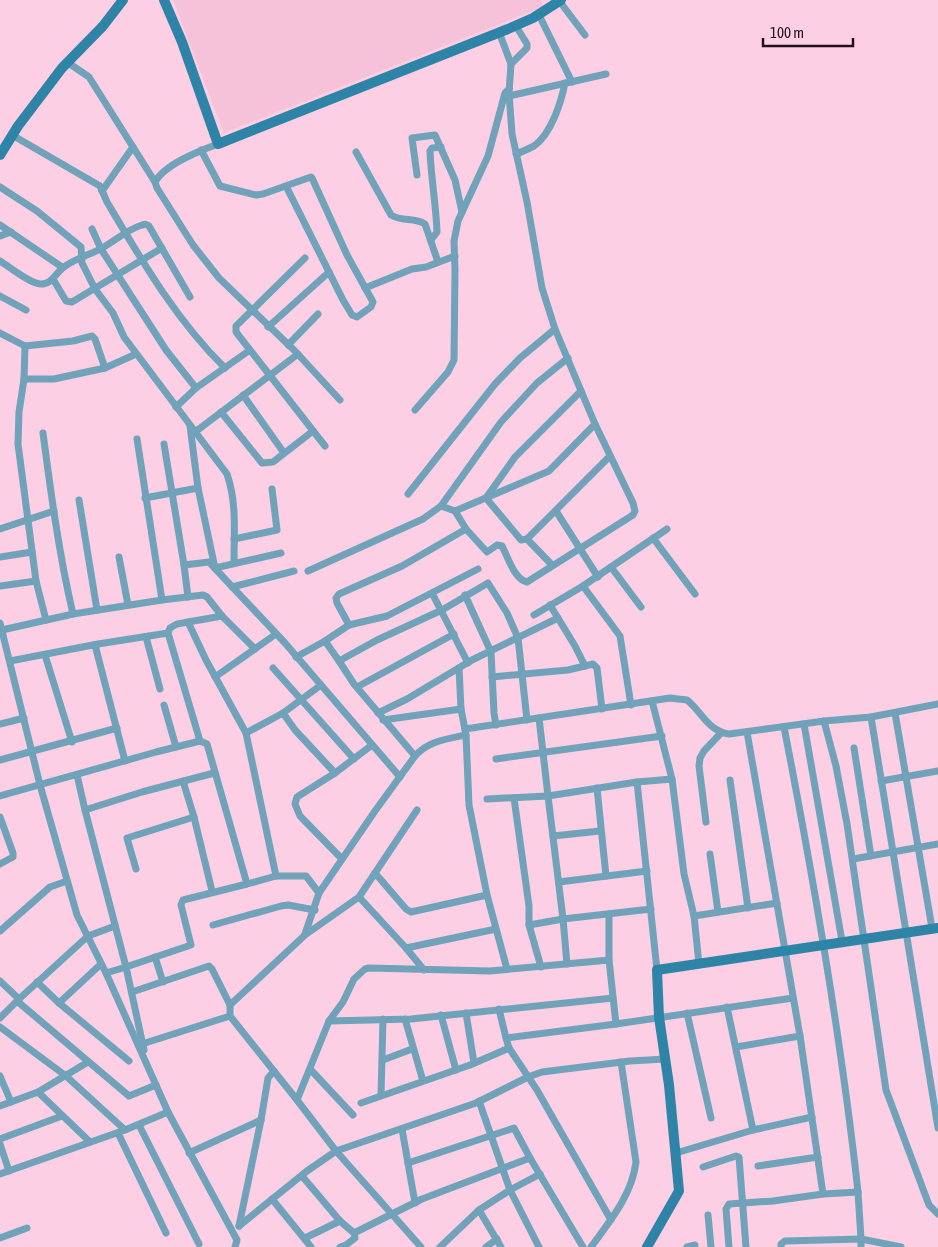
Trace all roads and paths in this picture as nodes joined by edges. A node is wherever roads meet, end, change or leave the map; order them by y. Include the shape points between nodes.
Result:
1 (123, 0) edge
2 (164, 0) edge
3 (561, 1) edge
4 (538, 15) junction
5 (516, 26) junction
6 (499, 32) junction
7 (585, 36) dead end
8 (68, 62) junction
9 (511, 64) junction
10 (606, 74) dead end
11 (568, 82) junction
12 (509, 92) junction
13 (12, 135) junction
14 (218, 144) junction
15 (133, 147) junction
16 (441, 147) junction
17 (201, 150) junction
18 (356, 152) dead end
19 (516, 154) junction
20 (0, 155) edge
21 (417, 175) dead end
22 (155, 182) junction
23 (286, 186) junction
24 (0, 187) edge
25 (102, 191) junction
26 (462, 212) junction
27 (0, 225) edge
28 (92, 229) dead end
29 (11, 232) junction
30 (126, 233) junction
31 (0, 236) edge
32 (431, 240) junction
33 (162, 248) junction
34 (101, 249) junction
35 (455, 256) junction
36 (81, 257) junction
37 (305, 258) dead end
38 (143, 260) junction
39 (0, 261) edge
40 (438, 262) junction
41 (62, 268) junction
42 (329, 272) junction
43 (118, 275) junction
44 (53, 280) junction
45 (365, 288) junction
46 (95, 289) junction
47 (0, 296) edge
48 (190, 297) dead end
49 (26, 310) dead end
50 (251, 311) junction
51 (318, 314) dead end
52 (268, 327) junction
53 (555, 329) junction
54 (0, 333) edge
55 (288, 345) junction
56 (25, 346) junction
57 (250, 350) junction
58 (136, 354) junction
59 (298, 354) junction
60 (568, 358) junction
61 (105, 368) junction
62 (225, 368) junction
63 (269, 376) junction
64 (24, 379) junction
65 (196, 388) junction
66 (581, 391) junction
67 (243, 395) junction
68 (340, 400) dead end
69 (176, 407) junction
70 (415, 410) dead end
71 (221, 412) junction
72 (595, 424) junction
73 (190, 425) junction
74 (313, 431) junction
75 (195, 432) junction
76 (43, 433) dead end
77 (137, 439) dead end
78 (164, 444) dead end
79 (325, 446) dead end
80 (284, 453) junction
81 (610, 456) junction
82 (198, 488) junction
83 (272, 489) dead end
84 (172, 492) junction
85 (408, 494) dead end
86 (146, 498) junction
87 (486, 498) junction
88 (79, 500) dead end
89 (442, 506) junction
90 (556, 510) junction
91 (54, 511) junction
92 (455, 511) junction
93 (27, 519) junction
94 (0, 528) edge
95 (466, 529) junction
96 (668, 529) dead end
97 (653, 538) junction
98 (234, 539) junction
99 (527, 539) junction
100 (580, 549) junction
101 (32, 552) junction
102 (281, 553) dead end
103 (0, 557) edge
104 (119, 557) dead end
105 (234, 563) junction
106 (184, 565) junction
107 (552, 565) junction
108 (611, 567) junction
109 (215, 568) junction
110 (478, 569) dead end
111 (294, 571) dead end
112 (308, 571) dead end
113 (598, 576) junction
114 (36, 581) junction
115 (0, 586) edge
116 (583, 586) junction
117 (232, 587) junction
118 (432, 593) junction
119 (695, 594) dead end
120 (465, 595) junction
121 (188, 596) junction
122 (162, 600) junction
123 (128, 605) junction
124 (550, 605) junction
125 (641, 608) dead end
126 (97, 610) junction
127 (442, 610) junction
128 (72, 614) junction
129 (534, 615) dead end
130 (222, 616) junction
131 (558, 618) junction
132 (46, 620) junction
133 (188, 622) junction
134 (349, 625) junction
135 (1, 626) edge
136 (168, 633) junction
137 (276, 634) junction
138 (454, 634) junction
139 (146, 638) junction
140 (518, 638) junction
141 (325, 641) junction
142 (3, 644) edge
143 (95, 645) junction
144 (255, 649) junction
145 (492, 652) junction
146 (45, 655) junction
147 (296, 656) junction
148 (10, 661) junction
149 (338, 661) junction
150 (468, 663) junction
151 (585, 666) junction
152 (273, 668) dead end
153 (459, 668) junction
154 (522, 674) junction
155 (215, 677) junction
156 (492, 677) junction
157 (321, 685) junction
158 (357, 687) junction
159 (160, 689) dead end
160 (300, 700) junction
161 (652, 701) junction
162 (164, 704) dead end
163 (631, 705) junction
164 (938, 705) edge
165 (602, 708) junction
166 (461, 709) junction
167 (283, 713) junction
168 (378, 713) junction
169 (895, 713) junction
170 (871, 717) junction
171 (24, 718) junction
172 (539, 718) junction
173 (383, 720) junction
174 (527, 720) junction
175 (824, 721) junction
176 (0, 724) edge
177 (804, 724) junction
178 (496, 725) junction
179 (784, 727) junction
180 (117, 728) junction
181 (465, 732) junction
182 (747, 732) junction
183 (721, 733) junction
184 (246, 734) junction
185 (662, 736) junction
186 (200, 741) junction
187 (72, 742) junction
188 (372, 745) junction
189 (176, 747) junction
190 (854, 748) dead end
191 (32, 752) junction
192 (544, 752) junction
193 (415, 756) junction
194 (354, 759) junction
195 (496, 759) dead end
196 (0, 760) edge
197 (125, 762) junction
198 (938, 771) edge
199 (214, 773) junction
200 (335, 773) junction
201 (77, 775) junction
202 (400, 777) junction
203 (906, 777) junction
204 (672, 778) junction
205 (730, 780) dead end
206 (182, 781) junction
207 (881, 781) junction
208 (637, 782) junction
209 (40, 785) junction
210 (597, 788) junction
211 (0, 796) edge
212 (548, 796) junction
213 (514, 798) junction
214 (487, 799) dead end
215 (85, 810) junction
216 (417, 810) dead end
217 (0, 817) edge
218 (194, 817) junction
219 (706, 822) dead end
220 (600, 831) junction
221 (553, 836) junction
222 (938, 844) edge
223 (919, 847) junction
224 (893, 853) junction
225 (710, 854) dead end
226 (871, 856) junction
227 (342, 859) junction
228 (853, 859) junction
229 (0, 864) edge
230 (136, 869) dead end
231 (646, 871) junction
232 (375, 873) junction
233 (276, 876) junction
234 (606, 876) junction
235 (67, 881) junction
236 (559, 882) junction
237 (247, 884) junction
238 (212, 891) junction
239 (319, 894) junction
240 (487, 895) junction
241 (359, 896) junction
242 (777, 904) junction
243 (748, 908) junction
244 (651, 909) junction
245 (314, 910) junction
246 (718, 912) junction
247 (609, 914) junction
248 (694, 916) junction
249 (563, 919) junction
250 (213, 925) dead end
251 (529, 925) junction
252 (115, 926) junction
253 (935, 928) edge
254 (496, 929) junction
255 (0, 931) edge
256 (907, 932) junction
257 (305, 935) junction
258 (88, 936) junction
259 (865, 938) junction
260 (842, 942) junction
261 (823, 944) junction
262 (406, 948) junction
263 (786, 951) junction
264 (155, 957) junction
265 (609, 960) junction
266 (101, 964) junction
267 (567, 964) junction
268 (699, 964) junction
269 (126, 967) junction
270 (541, 967) junction
271 (424, 970) junction
272 (507, 970) junction
273 (657, 970) junction
274 (106, 974) junction
275 (0, 981) edge
276 (37, 982) junction
277 (163, 982) junction
278 (132, 992) junction
279 (613, 998) junction
280 (793, 998) junction
281 (18, 1000) junction
282 (59, 1003) junction
283 (230, 1005) junction
284 (727, 1007) junction
285 (499, 1010) junction
286 (466, 1013) junction
287 (687, 1013) junction
288 (441, 1015) junction
289 (230, 1016) junction
290 (659, 1017) junction
291 (0, 1018) edge
292 (384, 1019) junction
293 (405, 1019) junction
294 (329, 1021) junction
295 (616, 1024) junction
296 (0, 1027) edge
297 (800, 1036) junction
298 (506, 1038) junction
299 (142, 1044) junction
300 (736, 1047) junction
301 (509, 1048) junction
302 (412, 1049) junction
303 (665, 1059) junction
304 (383, 1060) junction
305 (129, 1061) dead end
306 (88, 1062) junction
307 (621, 1062) junction
308 (146, 1063) junction
309 (474, 1063) junction
310 (310, 1069) junction
311 (456, 1070) junction
312 (274, 1071) junction
313 (0, 1076) edge
314 (66, 1076) junction
315 (528, 1077) junction
316 (423, 1081) junction
317 (156, 1085) junction
318 (38, 1092) junction
319 (381, 1095) junction
320 (297, 1100) junction
321 (479, 1101) junction
322 (11, 1102) junction
323 (361, 1103) dead end
324 (0, 1106) edge
325 (168, 1112) junction
326 (353, 1115) dead end
327 (62, 1116) junction
328 (812, 1117) junction
329 (711, 1118) dead end
330 (261, 1120) junction
331 (139, 1125) junction
332 (938, 1128) edge
333 (402, 1129) junction
334 (753, 1130) junction
335 (121, 1132) junction
336 (491, 1135) junction
337 (0, 1139) edge
338 (90, 1142) junction
339 (0, 1144) edge
340 (336, 1151) junction
341 (189, 1153) junction
342 (676, 1153) junction
343 (818, 1157) junction
344 (530, 1158) junction
345 (408, 1163) junction
346 (758, 1166) dead end
347 (703, 1167) dead end
348 (502, 1168) junction
349 (8, 1170) junction
350 (0, 1174) edge
351 (540, 1174) junction
352 (302, 1176) junction
353 (510, 1190) junction
354 (858, 1192) junction
355 (823, 1194) junction
356 (272, 1199) junction
357 (415, 1202) junction
358 (743, 1202) junction
359 (479, 1210) junction
360 (392, 1214) junction
361 (938, 1214) edge
362 (708, 1215) dead end
363 (340, 1220) junction
364 (611, 1220) junction
365 (239, 1226) junction
366 (26, 1228) dead end
367 (166, 1232) dead end
368 (354, 1232) junction
369 (0, 1238) edge
370 (305, 1238) junction
371 (496, 1239) junction
372 (861, 1239) junction
373 (199, 1244) dead end
374 (236, 1244) edge
375 (695, 1245) dead end
376 (311, 1247) edge
377 (340, 1247) edge
378 (421, 1247) edge
379 (440, 1247) edge
380 (486, 1247) edge
381 (501, 1247) edge
382 (540, 1247) edge
383 (583, 1247) edge
384 (591, 1247) edge
385 (647, 1247) edge
386 (686, 1247) edge
387 (711, 1247) edge
388 (729, 1247) edge
389 (746, 1247) edge
390 (781, 1247) edge
391 (861, 1247) edge
392 (901, 1247) edge

1 - 8 street
2 - 14 street
3 - 4 street
3 - 7 street
4 - 5 street
4 - 11 street
5 - 6 street
5 - 9 street via 527,44 525,51
6 - 9 street
6 - 14 street
8 - 13 street
8 - 15 street via 89,78
9 - 12 street
10 - 11 street
11 - 12 street
11 - 19 street via 552,124 535,145
12 - 19 street
12 - 26 street via 505,93 488,156
13 - 20 street
13 - 25 street via 93,181
14 - 17 street
15 - 22 street
15 - 25 street
16 - 21 street via 435,135 412,138
16 - 26 street via 455,180
16 - 32 street via 430,151 437,232
17 - 22 street via 174,164
17 - 23 street via 220,186 256,195
18 - 32 street via 391,215 422,222
19 - 53 street via 542,288
22 - 50 street via 193,245
23 - 42 street
23 - 45 street via 312,178
24 - 36 street via 78,243
25 - 30 street
26 - 35 street via 454,241
27 - 29 street
28 - 34 street
29 - 31 street
29 - 41 street
30 - 33 street via 146,224
30 - 34 street
30 - 38 street
32 - 40 street
33 - 38 street
33 - 48 street
34 - 36 street
34 - 43 street
35 - 40 street
35 - 70 street via 454,360 448,372
36 - 41 street
36 - 46 street
37 - 50 street
38 - 43 street
38 - 62 street via 170,303 202,345
39 - 44 street via 40,284
40 - 45 street
41 - 44 street
42 - 45 street via 342,300 355,317 373,305
42 - 52 street
43 - 46 street
43 - 65 street via 166,350
44 - 46 street via 68,302
46 - 58 street
47 - 49 street
50 - 52 street
50 - 57 street via 236,328
51 - 55 street
52 - 55 street
53 - 60 street
53 - 85 street via 495,384
54 - 56 street
55 - 59 street
56 - 61 street via 92,336
56 - 64 street
57 - 62 street
57 - 63 street
58 - 61 street
58 - 69 street
59 - 63 street
59 - 68 street
60 - 66 street
60 - 89 street via 537,383 500,422
61 - 64 street via 54,379
62 - 65 street
63 - 67 street
63 - 74 street
64 - 93 street via 18,444
65 - 69 street
66 - 72 street
66 - 87 street via 516,457
67 - 71 street
67 - 80 street
69 - 73 street
71 - 75 street
71 - 80 street via 260,462 273,462
72 - 81 street
72 - 87 street via 549,471
73 - 75 street
73 - 82 street
74 - 79 street
74 - 80 street
75 - 98 street via 227,474 235,508
76 - 91 street
77 - 86 street
78 - 84 street
81 - 90 street
81 - 100 street via 635,511
82 - 84 street
82 - 109 street
83 - 98 street via 277,530
84 - 86 street
84 - 106 street
86 - 122 street
87 - 92 street
87 - 99 street via 521,540
88 - 126 street
89 - 92 street
89 - 112 street via 423,519
90 - 99 street
90 - 100 street
91 - 93 street
91 - 128 street
92 - 95 street
93 - 94 street
93 - 101 street
95 - 107 street via 487,552 497,545 502,546 518,576 525,582
95 - 134 street via 402,566 339,594 337,603
96 - 97 street
97 - 108 street
97 - 119 street
98 - 105 street
99 - 107 street
100 - 107 street
100 - 113 street
101 - 103 street
101 - 114 street
102 - 105 street
104 - 123 street
105 - 109 street
106 - 109 street via 209,562
106 - 121 street
108 - 113 street
108 - 125 street
109 - 117 street
110 - 118 street
111 - 117 street
113 - 116 street
114 - 115 street
114 - 132 street
116 - 124 street
116 - 163 street via 620,636
117 - 137 street
118 - 127 street
118 - 134 street via 387,616
120 - 127 street
120 - 140 street via 489,583
120 - 145 street
121 - 122 street
121 - 130 street via 207,597
122 - 123 street
123 - 126 street
124 - 129 street
124 - 131 street
126 - 128 street
127 - 138 street
127 - 149 street
128 - 132 street
130 - 133 street
130 - 144 street
131 - 140 street
131 - 151 street
132 - 135 street
133 - 136 street via 173,626
133 - 155 street
134 - 141 street
135 - 142 street
136 - 139 street
136 - 186 street
137 - 144 street
137 - 147 street
138 - 150 street
138 - 158 street
139 - 143 street
139 - 159 street
140 - 145 street
140 - 154 street
141 - 147 street
141 - 149 street
142 - 148 street
143 - 146 street
143 - 180 street
144 - 155 street
145 - 150 street
145 - 156 street
146 - 148 street
146 - 187 street
147 - 157 street
148 - 171 street
149 - 158 street
150 - 153 street
151 - 154 street
151 - 165 street via 593,664 597,668
152 - 160 street
153 - 166 street
153 - 168 street
154 - 156 street
154 - 174 street
155 - 184 street
156 - 178 street
157 - 160 street
157 - 188 street
158 - 168 street
160 - 167 street
160 - 194 street
161 - 163 street
161 - 183 street via 687,700 711,727
161 - 185 street
162 - 189 street
163 - 165 street
164 - 169 street
165 - 172 street
166 - 173 street
166 - 181 street
167 - 184 street
167 - 200 street
168 - 173 street
169 - 170 street
169 - 203 street
170 - 175 street
170 - 207 street
171 - 176 street
171 - 191 street
172 - 174 street
172 - 192 street
173 - 193 street
174 - 178 street
175 - 177 street
175 - 228 street
177 - 179 street
177 - 260 street
178 - 181 street
179 - 182 street
179 - 261 street
180 - 187 street
180 - 197 street
181 - 193 street via 433,742
181 - 240 street via 469,805
182 - 183 street
182 - 242 street
183 - 219 street via 700,758
184 - 233 street
185 - 192 street
185 - 204 street
186 - 189 street
186 - 199 street via 207,744
187 - 191 street
188 - 194 street
188 - 202 street
189 - 197 street
190 - 226 street
191 - 196 street
191 - 209 street
192 - 195 street
192 - 212 street
193 - 202 street
194 - 200 street
197 - 201 street
198 - 203 street
199 - 206 street
199 - 237 street
200 - 227 street via 297,798 295,804 300,816
201 - 209 street
201 - 215 street
202 - 227 street
203 - 207 street
203 - 223 street
204 - 208 street
204 - 248 street via 684,874
205 - 243 street
206 - 215 street
206 - 218 street
207 - 224 street
208 - 210 street
208 - 231 street
209 - 211 street
209 - 235 street
210 - 212 street
210 - 220 street
212 - 213 street
212 - 221 street
213 - 214 street
213 - 251 street
215 - 252 street
216 - 232 street
217 - 229 street via 13,853 10,859
218 - 230 street via 126,838
218 - 238 street
220 - 221 street
220 - 234 street
221 - 236 street
222 - 223 street
223 - 224 street
223 - 253 street
224 - 226 street
224 - 256 street
225 - 246 street
226 - 228 street
227 - 239 street
228 - 259 street
231 - 234 street
231 - 244 street
232 - 240 street via 411,912
232 - 241 street
233 - 237 street
233 - 239 street via 306,876
234 - 236 street
235 - 255 street via 50,887
235 - 258 street via 77,915
236 - 249 street
237 - 238 street
238 - 264 street via 182,901 191,945
239 - 245 street
240 - 254 street
241 - 257 street
241 - 262 street
242 - 243 street
242 - 263 street
243 - 246 street
244 - 247 street
244 - 273 street
245 - 250 street via 288,905
245 - 257 street
246 - 248 street
247 - 249 street
247 - 265 street
248 - 268 street
249 - 251 street
249 - 267 street
251 - 270 street
252 - 258 street
252 - 269 street
253 - 256 street
254 - 262 street
254 - 272 street
256 - 259 street
256 - 332 street
257 - 283 street
258 - 266 street
258 - 276 street
259 - 260 street
259 - 361 street via 886,1090 929,1205
260 - 261 street
261 - 263 street
261 - 354 street
262 - 271 street
263 - 268 street
263 - 280 street
264 - 269 street
264 - 277 street
265 - 267 street
265 - 279 street
266 - 274 street
266 - 282 street
267 - 270 street
268 - 273 street
269 - 274 street
269 - 278 street
270 - 272 street
271 - 272 street
271 - 294 street via 369,968 360,972
273 - 290 street
274 - 308 street
275 - 281 street
276 - 281 street
276 - 282 street
277 - 278 street
277 - 283 street via 210,966
278 - 299 street
279 - 285 street
279 - 295 street
280 - 284 street
280 - 297 street
281 - 291 street
281 - 306 street
282 - 305 street
283 - 289 street
284 - 287 street
284 - 300 street
285 - 286 street
285 - 298 street
286 - 288 street
286 - 309 street
287 - 290 street
287 - 329 street
288 - 293 street
288 - 311 street
289 - 299 street
289 - 312 street
290 - 295 street
290 - 303 street
292 - 293 street
292 - 294 street
292 - 304 street
293 - 302 street
294 - 310 street
295 - 298 street
296 - 314 street
297 - 300 street
297 - 328 street
298 - 301 street
299 - 308 street
300 - 334 street
301 - 309 street
301 - 315 street
302 - 304 street
302 - 316 street
303 - 307 street
303 - 342 street
304 - 319 street
306 - 314 street
306 - 317 street via 128,1096
307 - 315 street via 542,1072
307 - 364 street via 636,1162 627,1193
308 - 317 street
309 - 311 street
310 - 320 street
310 - 326 street
311 - 316 street
312 - 320 street
312 - 330 street via 268,1078
313 - 322 street
314 - 318 street
314 - 335 street
315 - 321 street
315 - 364 street
316 - 319 street
317 - 325 street
318 - 322 street
318 - 327 street
319 - 323 street
320 - 340 street
321 - 333 street
321 - 336 street
322 - 324 street
325 - 331 street
325 - 341 street
327 - 337 street
327 - 338 street
328 - 334 street
328 - 343 street
330 - 341 street
330 - 365 street
331 - 335 street
331 - 373 street
333 - 340 street
333 - 345 street
334 - 342 street
335 - 338 street
335 - 367 street
336 - 344 street via 514,1128
336 - 345 street
336 - 348 street
338 - 349 street
339 - 349 street
340 - 352 street
340 - 360 street
341 - 374 street
342 - 385 street via 679,1191
343 - 346 street
343 - 355 street
344 - 348 street
344 - 351 street
345 - 357 street
347 - 358 street via 738,1156
348 - 353 street
348 - 357 street
349 - 350 street
351 - 353 street
351 - 383 street
352 - 356 street
352 - 363 street
353 - 359 street
353 - 382 street
354 - 355 street
354 - 372 street
355 - 358 street
356 - 365 street
356 - 370 street
357 - 360 street
358 - 388 street via 727,1205
358 - 389 street
359 - 371 street
359 - 379 street
360 - 368 street
360 - 378 street
362 - 387 street
363 - 368 street
363 - 370 street
364 - 384 street
365 - 374 street
366 - 369 street
368 - 377 street via 355,1238
370 - 376 street
371 - 380 street
371 - 381 street
372 - 390 street via 785,1241
372 - 391 street
372 - 392 street
375 - 386 street

